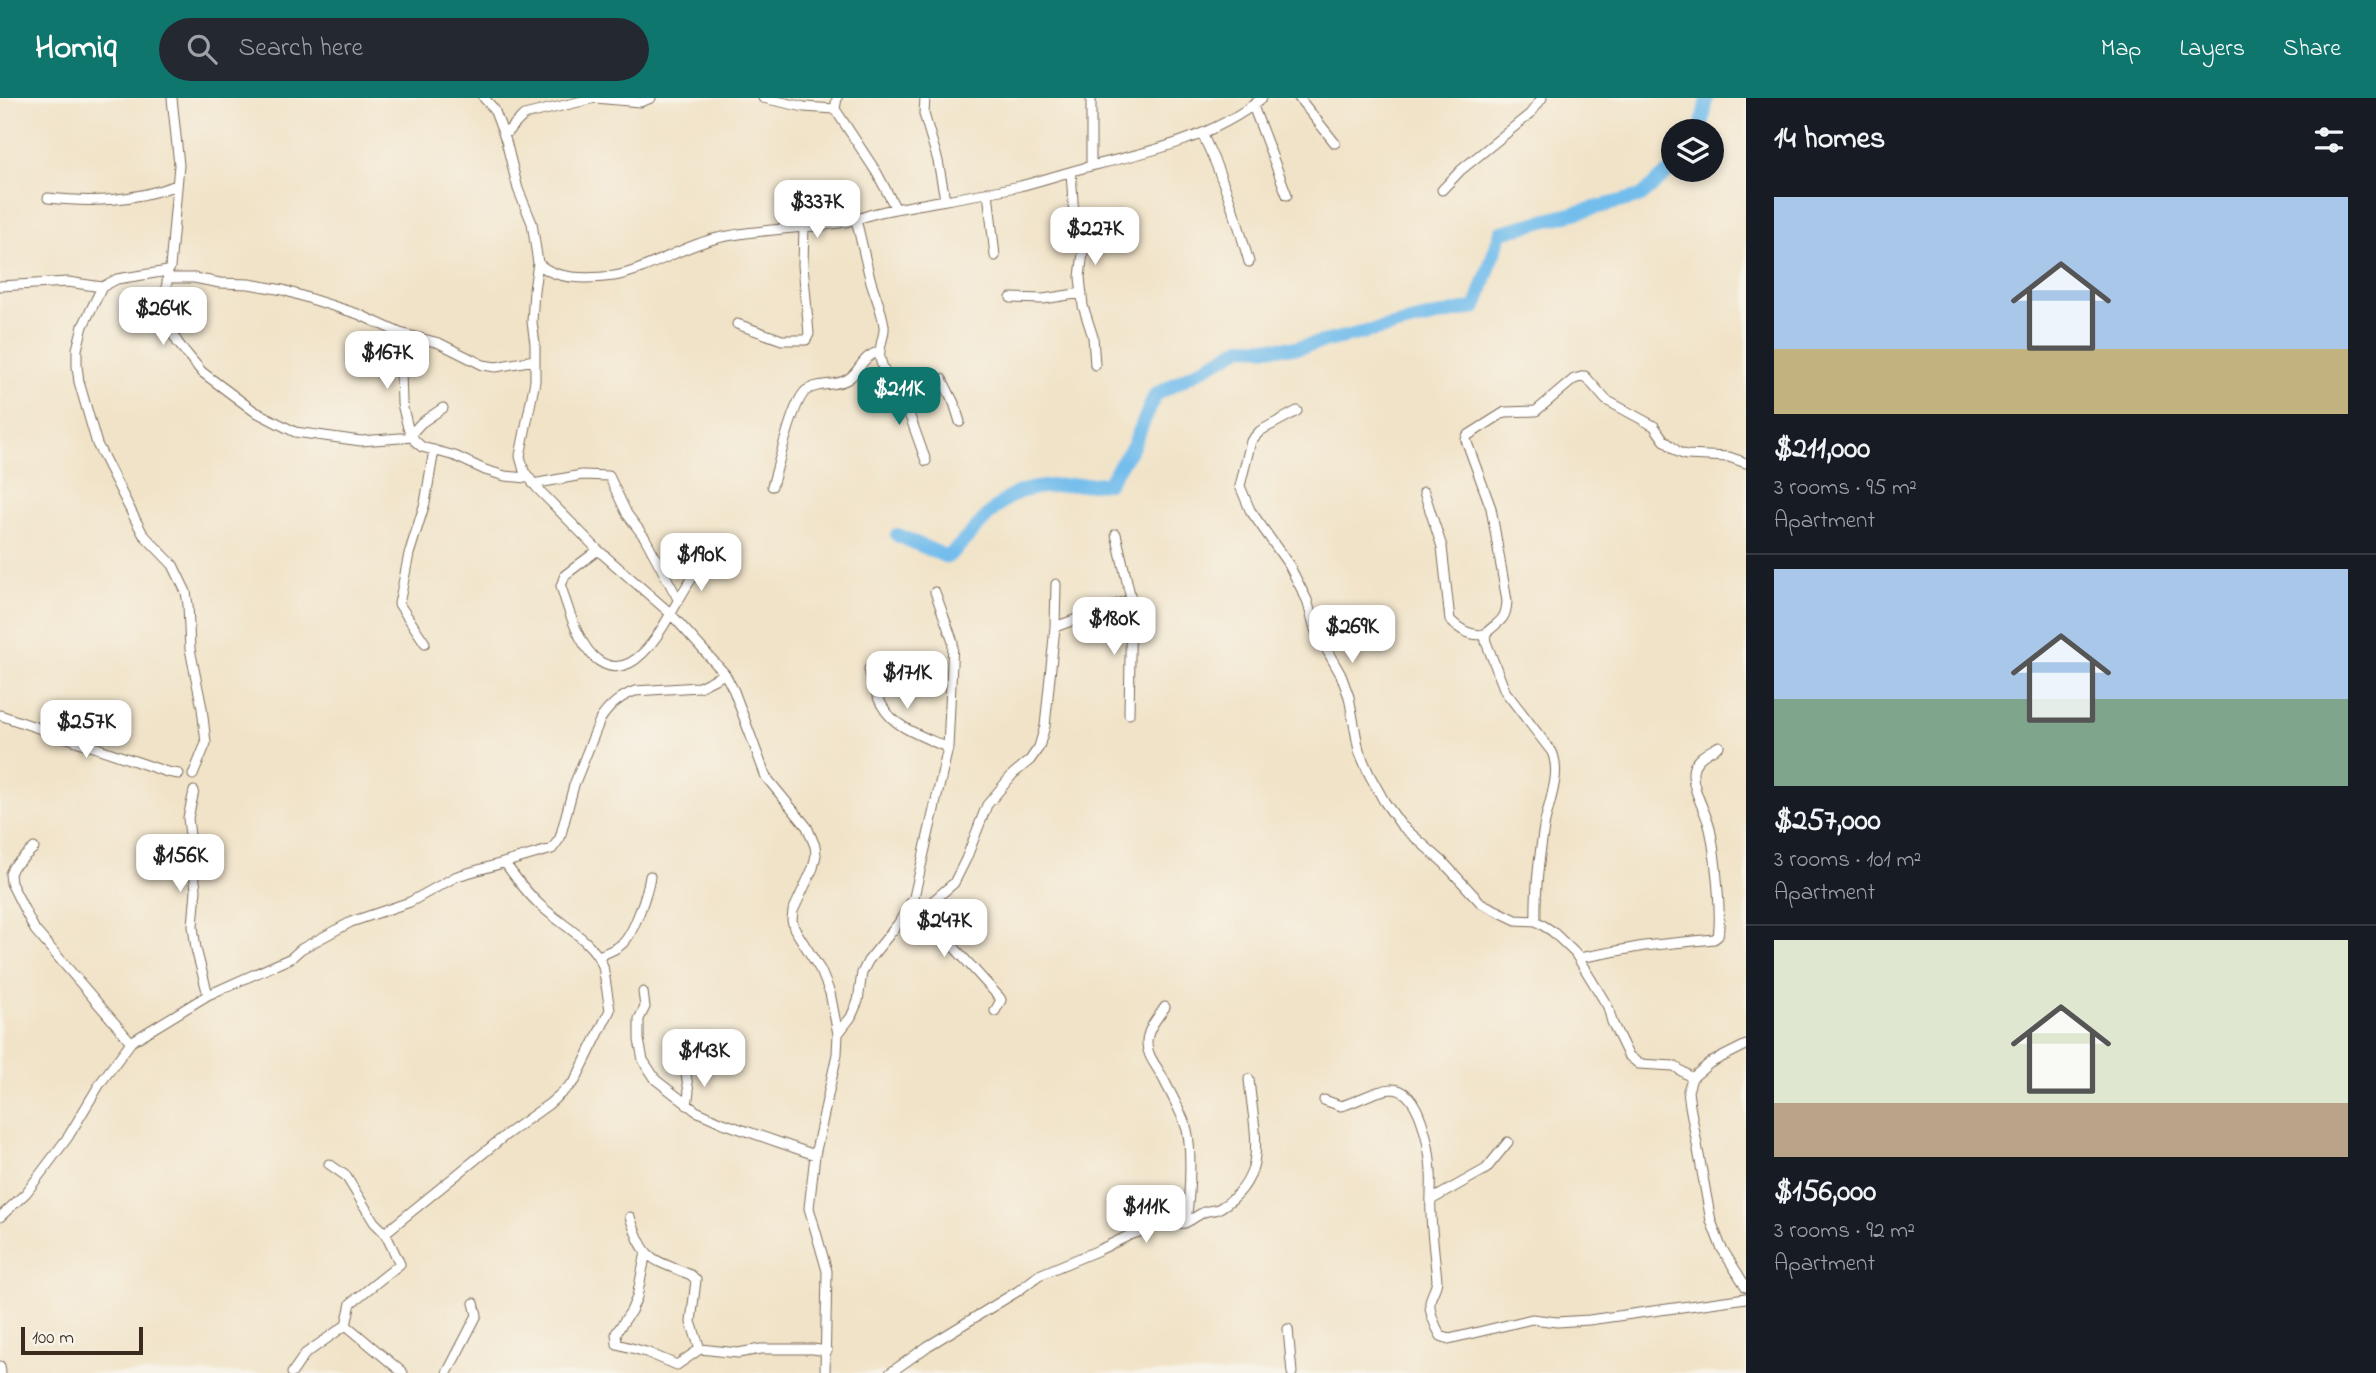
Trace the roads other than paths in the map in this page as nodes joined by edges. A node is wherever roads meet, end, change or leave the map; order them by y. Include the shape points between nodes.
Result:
1 (172, 98) edge
2 (484, 98) edge
3 (651, 98) edge
4 (763, 98) edge
5 (836, 98) edge
6 (925, 98) edge
7 (1091, 98) edge
8 (1262, 98) edge
9 (1299, 98) edge
10 (1542, 98) edge
11 (1252, 106) junction
12 (835, 109) junction
13 (1202, 133) junction
14 (504, 135) junction
15 (1335, 143) dead end
16 (1091, 166) junction
17 (1071, 172) junction
18 (177, 185) junction
19 (1442, 190) dead end
20 (988, 192) junction
21 (1287, 195) dead end
22 (48, 198) dead end
23 (945, 200) junction
24 (896, 209) junction
25 (856, 220) junction
26 (804, 226) junction
27 (995, 256) dead end
28 (1249, 262) dead end
29 (538, 263) junction
30 (168, 275) junction
31 (0, 286) edge
32 (102, 287) junction
33 (1082, 293) junction
34 (1012, 298) dead end
35 (737, 324) dead end
36 (400, 333) junction
37 (880, 351) junction
38 (534, 360) junction
39 (1095, 365) dead end
40 (898, 383) junction
41 (443, 408) dead end
42 (1297, 411) dead end
43 (960, 422) dead end
44 (412, 436) junction
45 (435, 450) junction
46 (926, 461) dead end
47 (1746, 463) edge
48 (530, 481) junction
49 (772, 486) dead end
50 (1424, 492) dead end
51 (1116, 534) dead end
52 (598, 550) junction
53 (718, 559) dead end
54 (1056, 584) dead end
55 (935, 592) dead end
56 (1132, 599) junction
57 (678, 600) junction
58 (670, 613) junction
59 (1055, 627) junction
60 (1485, 634) junction
61 (425, 643) dead end
62 (869, 669) dead end
63 (725, 674) junction
64 (1129, 714) dead end
65 (0, 715) edge
66 (1719, 746) dead end
67 (948, 748) junction
68 (179, 774) dead end
69 (194, 775) dead end
70 (194, 791) dead end
71 (34, 848) dead end
72 (505, 863) junction
73 (650, 876) dead end
74 (911, 904) junction
75 (924, 914) junction
76 (1536, 921) junction
77 (598, 956) junction
78 (1578, 958) junction
79 (643, 992) dead end
80 (208, 995) junction
81 (1165, 1007) dead end
82 (995, 1011) dead end
83 (838, 1034) junction
84 (131, 1042) junction
85 (1746, 1045) edge
86 (686, 1074) dead end
87 (1692, 1078) junction
88 (1249, 1079) dead end
89 (1324, 1100) dead end
90 (687, 1105) junction
91 (1508, 1142) dead end
92 (815, 1155) junction
93 (329, 1164) dead end
94 (1431, 1200) junction
95 (0, 1217) edge
96 (630, 1217) dead end
97 (1185, 1223) junction
98 (385, 1233) junction
99 (646, 1252) junction
100 (1746, 1287) edge
101 (1746, 1298) edge
102 (474, 1303) dead end
103 (346, 1325) junction
104 (1288, 1329) dead end
105 (700, 1349) junction
106 (827, 1351) junction
107 (0, 1366) edge
108 (1, 1373) edge
109 (292, 1373) edge
110 (403, 1373) edge
111 (447, 1373) edge
112 (825, 1373) edge
113 (890, 1373) edge
114 (1292, 1373) edge

1 - 18 street via 179,148
2 - 14 street via 494,109
3 - 14 street via 640,102 595,98 524,115
4 - 12 street
5 - 12 street
6 - 23 street via 924,114
7 - 16 street
8 - 11 street
9 - 15 street
10 - 19 street via 1530,114
11 - 13 street
11 - 21 street
12 - 24 street
13 - 16 street
13 - 28 street
14 - 29 street via 532,223
16 - 17 street
17 - 20 street
17 - 33 street via 1074,216 1084,244
18 - 22 street via 123,199
18 - 30 street
20 - 23 street
20 - 27 street
23 - 24 street
24 - 25 street
25 - 26 street
25 - 37 street via 885,328
26 - 29 street via 718,237 614,276 553,274
26 - 35 street via 806,340 782,340
29 - 38 street via 532,322
30 - 32 street via 117,279
30 - 36 street via 283,290
30 - 44 street via 164,309 178,343 202,372 254,411 295,432 361,440
31 - 32 street via 68,282
32 - 69 street via 77,349 79,383 97,444 135,520 168,557 186,592 190,649 206,743
33 - 34 street
33 - 39 street
36 - 38 street via 439,343 483,365
36 - 44 street via 402,404
37 - 40 street via 889,377
37 - 49 street via 863,360 842,383 814,387 802,395
38 - 48 street via 533,400 520,456
40 - 43 street via 932,376 942,379
40 - 46 street
41 - 44 street via 421,423
42 - 76 street via 1251,441 1240,486 1289,565 1307,600 1315,629 1341,675 1369,774 1401,825 1481,903 1516,920
44 - 45 street via 422,447
45 - 48 street via 495,474
45 - 61 street via 399,604
47 - 60 street via 1678,452 1654,426 1606,400 1585,376 1574,379 1536,411 1505,412 1479,426 1466,440 1491,508 1507,601 1503,620
48 - 52 street
48 - 57 street via 609,476
50 - 60 street via 1442,547 1450,620 1469,634
51 - 56 street
52 - 58 street
52 - 58 street via 565,575 561,586 585,648 594,658 615,668 629,664 650,646
53 - 57 street via 696,573
54 - 59 street
55 - 67 street via 953,642
56 - 59 street
56 - 64 street
57 - 58 street
58 - 63 street
59 - 75 street via 1039,747 987,805 954,883
60 - 76 street via 1505,691 1556,760 1535,900
62 - 67 street via 887,716
63 - 72 street via 699,687 635,691 615,703 600,720 556,846
63 - 83 street via 766,777 811,834 816,855 813,869 792,920 830,993
65 - 68 street
66 - 78 street via 1700,757 1693,770 1715,861 1717,936
67 - 74 street
70 - 80 street via 188,818 196,890 193,926
71 - 84 street via 13,867 11,883 35,930
72 - 77 street via 538,904 579,934
72 - 80 street via 457,876 410,902 351,922 291,958
73 - 77 street via 625,941
74 - 75 street
74 - 83 street via 868,961 858,1001
75 - 82 street via 1000,998
76 - 78 street
77 - 98 street via 610,1010 575,1081
78 - 87 street via 1608,1007 1628,1055 1639,1064 1674,1066
79 - 90 street via 639,1040 643,1060 656,1080
80 - 84 street
81 - 97 street via 1147,1039 1148,1053 1186,1128 1189,1209
83 - 92 street
84 - 95 street via 100,1082 68,1137 26,1193
85 - 87 street
86 - 90 street
87 - 100 street via 1690,1106 1711,1220 1721,1247
88 - 97 street via 1257,1155 1251,1175 1220,1208
89 - 94 street via 1340,1107 1393,1089 1405,1093 1421,1120 1431,1168
90 - 92 street via 723,1123
91 - 94 street via 1486,1169
92 - 106 street via 809,1208 827,1271
93 - 98 street via 345,1176
94 - 101 street via 1437,1280 1430,1303 1438,1331 1449,1339 1532,1319 1589,1320
96 - 99 street
97 - 113 street via 1130,1235 1039,1275
98 - 103 street via 400,1264 351,1303
99 - 105 street via 696,1280 691,1322
99 - 105 street via 634,1304 615,1333 617,1344 677,1365
102 - 111 street via 477,1315
103 - 109 street via 305,1354
103 - 110 street
104 - 114 street
105 - 106 street
106 - 112 street
107 - 108 street

